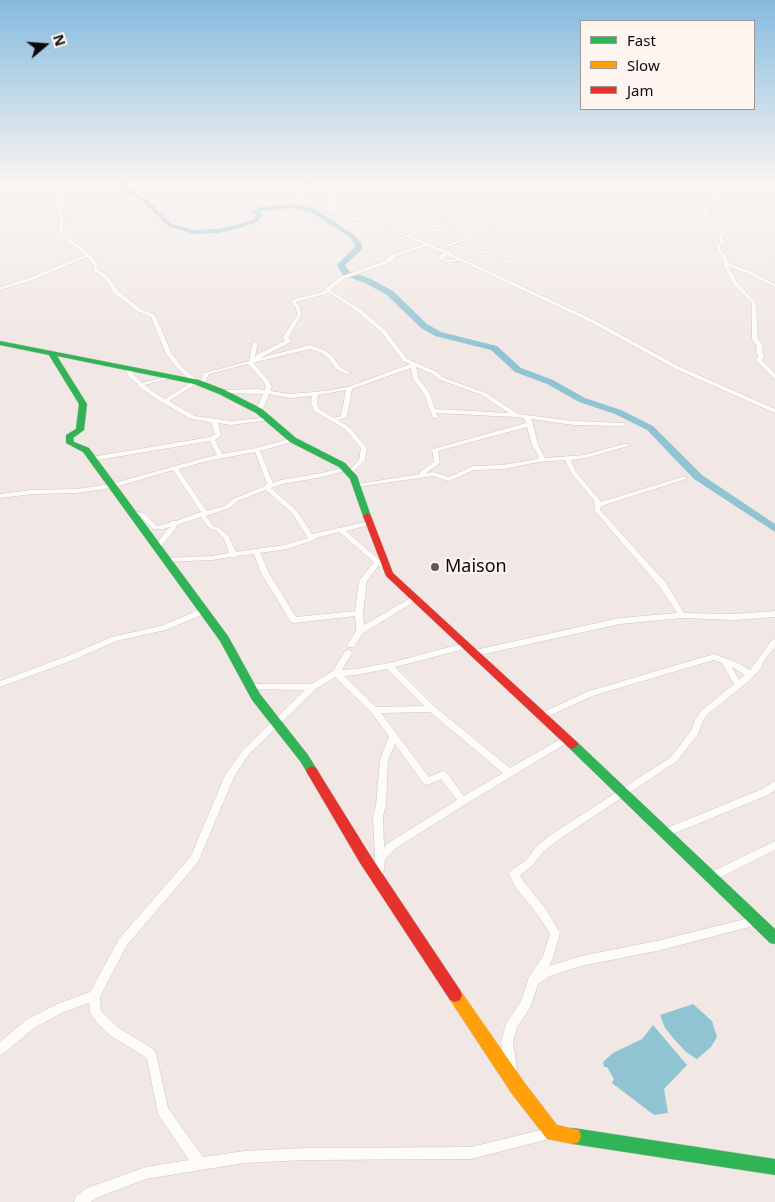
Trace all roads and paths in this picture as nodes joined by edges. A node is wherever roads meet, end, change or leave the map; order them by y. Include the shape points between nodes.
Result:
1 (67, 238) edge
2 (412, 238) edge
3 (470, 238) edge
4 (721, 238) edge
5 (427, 244) junction
6 (446, 245) junction
7 (458, 246) junction
8 (434, 247) junction
9 (449, 254) junction
10 (88, 255) junction
11 (509, 257) dead end
12 (462, 260) junction
13 (726, 264) junction
14 (775, 286) edge
15 (0, 289) edge
16 (327, 290) junction
17 (0, 343) edge
18 (255, 343) dead end
19 (52, 354) junction
20 (252, 361) junction
21 (413, 365) junction
22 (128, 369) junction
23 (348, 373) dead end
24 (168, 377) junction
25 (775, 377) edge
26 (199, 383) junction
27 (140, 385) junction
28 (349, 388) junction
29 (222, 392) junction
30 (268, 392) junction
31 (315, 394) junction
32 (164, 402) junction
33 (259, 411) junction
34 (775, 411) edge
35 (516, 415) junction
36 (527, 416) junction
37 (269, 418) junction
38 (332, 420) junction
39 (214, 421) junction
40 (530, 424) junction
41 (622, 424) dead end
42 (212, 439) junction
43 (293, 440) junction
44 (626, 445) dead end
45 (257, 450) junction
46 (220, 456) junction
47 (92, 459) junction
48 (568, 459) junction
49 (539, 460) junction
50 (176, 468) junction
51 (348, 471) junction
52 (416, 476) junction
53 (684, 478) dead end
54 (112, 486) junction
55 (358, 486) junction
56 (267, 488) junction
57 (0, 496) edge
58 (598, 505) junction
59 (132, 513) junction
60 (203, 513) junction
61 (174, 522) junction
62 (370, 523) junction
63 (341, 530) junction
64 (312, 539) junction
65 (157, 547) junction
66 (256, 551) junction
67 (234, 556) junction
68 (166, 560) junction
69 (378, 562) junction
70 (387, 570) junction
71 (415, 599) junction
72 (203, 610) junction
73 (359, 613) junction
74 (775, 614) edge
75 (682, 615) junction
76 (360, 631) junction
77 (775, 642) edge
78 (465, 646) junction
79 (475, 653) junction
80 (725, 661) junction
81 (389, 666) junction
82 (336, 673) junction
83 (751, 674) junction
84 (0, 684) edge
85 (738, 684) junction
86 (250, 686) junction
87 (313, 686) junction
88 (432, 709) junction
89 (374, 710) junction
90 (542, 716) junction
91 (276, 722) junction
92 (393, 737) junction
93 (567, 739) junction
94 (510, 773) junction
95 (775, 785) edge
96 (623, 792) junction
97 (463, 801) junction
98 (665, 833) junction
99 (775, 845) edge
100 (380, 857) junction
101 (378, 878) junction
102 (711, 878) junction
103 (757, 921) junction
104 (775, 938) edge
105 (533, 981) junction
106 (94, 996) junction
107 (0, 1049) edge
108 (516, 1085) junction
109 (553, 1133) junction
110 (200, 1164) junction
111 (775, 1167) edge
112 (91, 1198) edge
113 (80, 1202) edge

1 - 10 street
2 - 5 street
3 - 6 street
4 - 13 street via 722,243 718,246
5 - 8 street
5 - 16 street via 393,256 389,262 342,278
6 - 7 street
6 - 8 street
7 - 9 street
7 - 11 street
8 - 9 street
9 - 12 street
9 - 12 street via 440,258
10 - 15 street
10 - 26 street via 96,265 94,269 116,292 139,310 153,316 169,354
12 - 34 street via 592,321 678,368
13 - 14 street
13 - 25 street via 736,283 754,303 759,360
16 - 20 street via 293,301 299,315 286,337 288,342
16 - 21 street via 384,332 405,360
17 - 19 street
18 - 20 street
19 - 22 street
19 - 47 street via 83,404 80,430 70,436 70,442 86,450
20 - 23 street via 310,347 324,352 338,368
20 - 26 street via 207,374
20 - 30 street via 250,364 266,381
21 - 28 street
21 - 35 street via 484,394
21 - 35 street via 416,379 427,394 434,414
22 - 24 street
22 - 27 street
24 - 26 street
24 - 27 street
26 - 29 street
26 - 32 street
27 - 32 street
28 - 31 street
28 - 38 street via 344,417
29 - 30 street
29 - 33 street
30 - 31 street via 290,396
30 - 33 street
31 - 38 street via 316,410
32 - 39 street via 192,418
33 - 37 street
35 - 36 street
36 - 40 street
36 - 41 street via 574,423
37 - 39 street
37 - 43 street
38 - 51 street via 347,428 364,448 362,460
39 - 42 street via 218,434
40 - 49 street via 542,457
40 - 52 street via 435,450 436,464
42 - 46 street
42 - 47 street
43 - 45 street
43 - 51 street via 333,459
44 - 48 street
45 - 46 street
45 - 56 street via 270,483
46 - 50 street
47 - 54 street
48 - 49 street
48 - 58 street via 573,472
49 - 52 street via 473,468 449,479 433,474
50 - 54 street
50 - 60 street
51 - 55 street
51 - 56 street via 294,479
52 - 55 street
53 - 58 street
54 - 57 street
54 - 59 street
55 - 62 street
56 - 60 street via 235,500 227,507
56 - 64 street via 295,512
58 - 75 street via 597,510 663,585
59 - 61 street via 142,514 155,528
59 - 65 street
60 - 61 street
60 - 67 street via 211,527 227,538
61 - 65 street via 174,527
62 - 63 street
62 - 70 street
63 - 64 street
63 - 69 street
64 - 66 street
65 - 68 street
66 - 67 street
66 - 73 street via 265,573 294,620
67 - 68 street
68 - 72 street
69 - 70 street
69 - 73 street via 363,580
70 - 71 street
71 - 76 street
71 - 78 street
72 - 84 street via 163,628 114,639 73,658
72 - 86 street via 224,639
73 - 76 street
74 - 75 street via 735,617
75 - 79 street via 620,621
76 - 82 street
77 - 83 street
78 - 79 street
78 - 81 street
79 - 90 street
80 - 83 street
80 - 85 street
80 - 90 street via 714,657 592,693
81 - 82 street
81 - 88 street
82 - 87 street
82 - 89 street
83 - 85 street
85 - 96 street via 704,713 695,732 674,759
86 - 87 street
86 - 91 street
87 - 91 street
88 - 89 street
88 - 94 street
89 - 92 street
90 - 93 street
91 - 101 street via 304,758
91 - 106 street via 246,752 230,775 195,859 123,942
92 - 97 street via 427,781 444,775
92 - 100 street via 384,760 378,816
93 - 94 street
93 - 96 street
94 - 97 street
95 - 98 street
96 - 98 street
96 - 105 street via 555,837 514,874 555,933 548,958
97 - 100 street via 393,845
98 - 102 street
99 - 102 street
100 - 101 street
101 - 108 street
102 - 103 street
103 - 104 street
103 - 105 street via 581,962 547,972
105 - 108 street via 526,1004 512,1024 507,1042
106 - 107 street via 30,1024
106 - 110 street via 96,1013 115,1032 152,1057 162,1110
108 - 109 street
109 - 110 street via 471,1153 306,1154 244,1157
109 - 111 street
110 - 112 street via 146,1173
112 - 113 street

